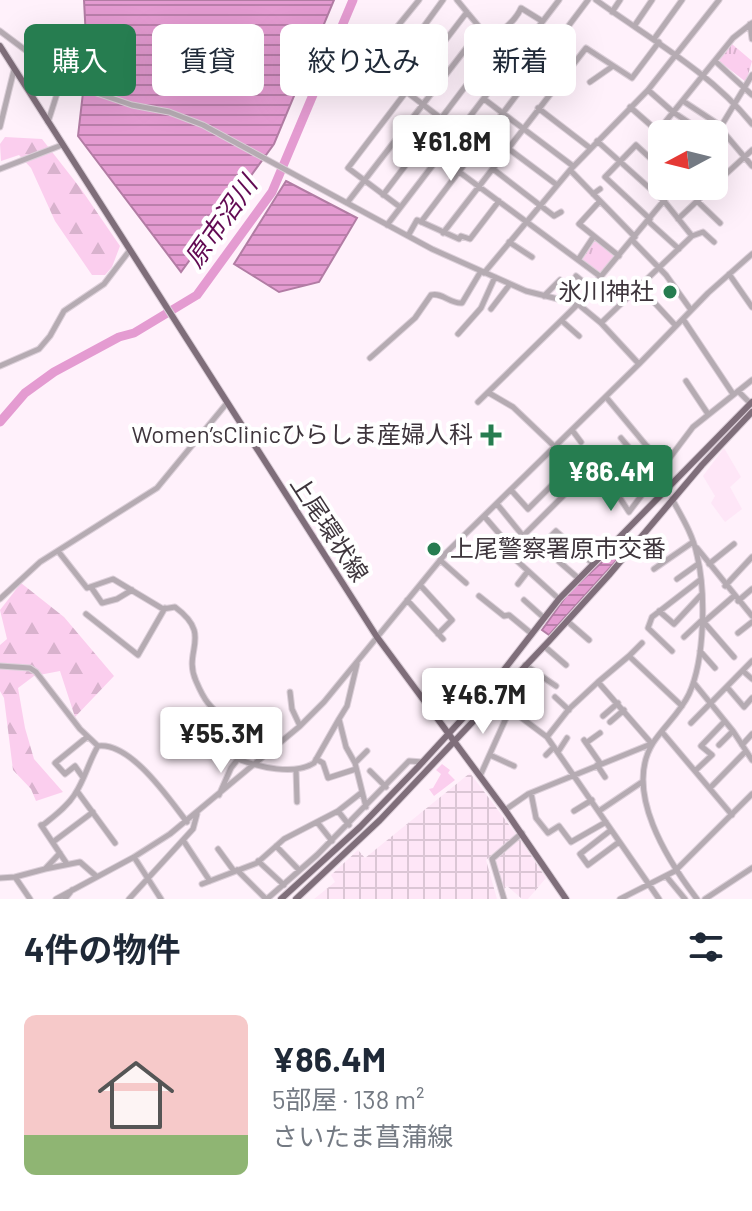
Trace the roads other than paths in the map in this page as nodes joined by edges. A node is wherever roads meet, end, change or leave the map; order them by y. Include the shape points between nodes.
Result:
1 (419, 0) edge
2 (443, 0) edge
3 (457, 0) edge
4 (559, 0) edge
5 (588, 0) edge
6 (596, 0) edge
7 (620, 0) edge
8 (652, 0) edge
9 (682, 0) edge
10 (719, 0) edge
11 (467, 12) junction
12 (612, 12) junction
13 (542, 21) junction
14 (751, 23) edge
15 (399, 24) edge
16 (426, 24) edge
17 (477, 24) edge
18 (509, 24) edge
19 (540, 24) edge
20 (571, 24) edge
21 (635, 25) junction
22 (0, 31) edge
23 (448, 37) edge
24 (752, 39) edge
25 (657, 41) junction
26 (0, 46) edge
27 (24, 49) edge
28 (464, 52) edge
29 (676, 55) junction
30 (576, 60) edge
31 (714, 61) junction
32 (613, 66) junction
33 (15, 69) junction
34 (752, 75) edge
35 (702, 76) junction
36 (590, 82) dead end
37 (464, 86) edge
38 (745, 87) junction
39 (648, 90) junction
40 (752, 95) edge
41 (56, 96) edge
42 (106, 96) edge
43 (402, 96) edge
44 (412, 96) edge
45 (486, 96) edge
46 (517, 96) edge
47 (548, 96) edge
48 (484, 99) junction
49 (683, 101) junction
50 (735, 104) junction
51 (424, 105) junction
52 (630, 107) junction
53 (538, 108) junction
54 (673, 112) junction
55 (504, 113) junction
56 (441, 118) junction
57 (668, 120) edge
58 (685, 120) edge
59 (711, 120) edge
60 (725, 120) edge
61 (48, 123) junction
62 (648, 123) edge
63 (752, 124) edge
64 (0, 127) edge
65 (524, 128) junction
66 (459, 132) junction
67 (728, 136) edge
68 (597, 141) junction
69 (62, 145) junction
70 (590, 148) junction
71 (509, 149) junction
72 (752, 150) edge
73 (648, 156) edge
74 (744, 156) junction
75 (439, 157) junction
76 (619, 160) junction
77 (752, 166) edge
78 (571, 168) junction
79 (0, 169) edge
80 (493, 169) junction
81 (728, 171) edge
82 (459, 172) junction
83 (365, 181) junction
84 (557, 185) junction
85 (479, 187) junction
86 (600, 189) dead end
87 (593, 194) junction
88 (383, 195) junction
89 (499, 201) junction
90 (600, 201) junction
91 (664, 201) junction
92 (697, 201) joint
93 (347, 203) junction
94 (541, 204) junction
95 (400, 207) junction
96 (561, 212) dead end
97 (618, 219) junction
98 (678, 219) junction
99 (649, 220) junction
100 (526, 221) junction
101 (421, 222) junction
102 (720, 223) dead end
103 (387, 225) junction
104 (610, 226) dead end
105 (443, 233) junction
106 (408, 236) junction
107 (594, 236) junction
108 (692, 236) junction
109 (634, 238) junction
110 (509, 242) junction
111 (714, 242) dead end
112 (679, 249) junction
113 (130, 250) junction
114 (752, 254) edge
115 (619, 256) junction
116 (532, 257) dead end
117 (578, 260) junction
118 (660, 268) junction
119 (482, 272) junction
120 (729, 274) junction
121 (576, 276) dead end
122 (495, 277) junction
123 (601, 277) junction
124 (560, 280) dead end
125 (510, 284) junction
126 (640, 287) junction
127 (592, 289) junction
128 (544, 297) junction
129 (578, 304) junction
130 (752, 307) edge
131 (491, 309) dead end
132 (691, 310) junction
133 (683, 319) junction
134 (562, 321) junction
135 (601, 323) junction
136 (676, 326) junction
137 (458, 334) dead end
138 (579, 336) dead end
139 (370, 358) dead end
140 (639, 364) junction
141 (0, 366) edge
142 (752, 380) edge
143 (686, 381) dead end
144 (735, 392) junction
145 (489, 393) junction
146 (606, 397) junction
147 (478, 402) dead end
148 (227, 403) junction
149 (752, 406) edge
150 (708, 414) junction
151 (572, 430) junction
152 (621, 438) dead end
153 (581, 442) dead end
154 (647, 446) junction
155 (555, 447) junction
156 (610, 450) dead end
157 (637, 457) junction
158 (662, 467) junction
159 (626, 470) junction
160 (669, 489) junction
161 (511, 490) junction
162 (672, 499) junction
163 (497, 504) junction
164 (484, 516) junction
165 (502, 537) dead end
166 (694, 543) junction
167 (734, 544) dead end
168 (607, 549) junction
169 (505, 550) dead end
170 (58, 551) junction
171 (752, 557) edge
172 (440, 560) junction
173 (621, 560) junction
174 (592, 563) junction
175 (699, 563) junction
176 (709, 564) junction
177 (654, 569) dead end
178 (528, 571) junction
179 (578, 578) junction
180 (677, 579) dead end
181 (700, 580) junction
182 (466, 583) dead end
183 (518, 584) dead end
184 (419, 585) junction
185 (725, 586) junction
186 (91, 587) junction
187 (752, 589) edge
188 (132, 590) junction
189 (701, 595) junction
190 (479, 596) dead end
191 (736, 598) junction
192 (0, 599) edge
193 (559, 599) junction
194 (407, 600) junction
195 (524, 600) dead end
196 (165, 608) junction
197 (659, 611) junction
198 (86, 614) dead end
199 (544, 618) junction
200 (752, 619) edge
201 (567, 621) junction
202 (703, 621) junction
203 (534, 632) junction
204 (738, 633) dead end
205 (377, 637) junction
206 (684, 637) dead end
207 (589, 640) dead end
208 (546, 643) junction
209 (642, 643) dead end
210 (700, 650) junction
211 (672, 651) dead end
212 (629, 656) junction
213 (734, 657) dead end
214 (357, 661) junction
215 (752, 661) edge
216 (525, 665) junction
217 (566, 665) dead end
218 (0, 666) edge
219 (715, 668) dead end
220 (743, 671) junction
221 (512, 678) junction
222 (752, 679) edge
223 (598, 682) junction
224 (694, 683) junction
225 (556, 686) dead end
226 (727, 687) junction
227 (290, 692) dead end
228 (555, 697) dead end
229 (752, 698) edge
230 (618, 703) junction
231 (711, 703) junction
232 (682, 706) junction
233 (511, 710) junction
234 (569, 710) junction
235 (624, 710) junction
236 (603, 716) dead end
237 (339, 719) junction
238 (725, 721) junction
239 (610, 722) dead end
240 (691, 723) dead end
241 (300, 726) junction
242 (733, 731) junction
243 (662, 732) junction
244 (448, 733) junction
245 (600, 733) dead end
246 (752, 734) edge
247 (87, 737) junction
248 (547, 737) junction
249 (567, 738) dead end
250 (453, 740) junction
251 (652, 744) junction
252 (719, 745) dead end
253 (742, 745) junction
254 (98, 746) junction
255 (556, 750) junction
256 (367, 751) dead end
257 (746, 751) junction
258 (490, 755) junction
259 (546, 755) dead end
260 (238, 759) junction
261 (316, 759) junction
262 (752, 760) edge
263 (423, 762) junction
264 (599, 764) junction
265 (255, 765) junction
266 (356, 766) junction
267 (514, 766) dead end
268 (296, 769) junction
269 (370, 771) dead end
270 (695, 771) junction
271 (573, 774) junction
272 (83, 776) junction
273 (480, 776) junction
274 (605, 777) dead end
275 (642, 782) junction
276 (386, 787) junction
277 (710, 788) junction
278 (77, 791) junction
279 (361, 793) junction
280 (531, 793) junction
281 (752, 794) edge
282 (219, 796) junction
283 (592, 800) junction
284 (297, 802) dead end
285 (366, 807) junction
286 (505, 810) junction
287 (338, 811) junction
288 (574, 811) dead end
289 (599, 811) junction
290 (93, 812) junction
291 (197, 814) junction
292 (732, 815) junction
293 (366, 820) junction
294 (187, 822) junction
295 (317, 822) junction
296 (606, 822) junction
297 (349, 825) junction
298 (360, 827) junction
299 (373, 827) junction
300 (611, 830) junction
301 (366, 833) junction
302 (522, 833) junction
303 (183, 840) junction
304 (332, 841) junction
305 (53, 842) junction
306 (619, 842) junction
307 (115, 843) dead end
308 (276, 846) junction
309 (218, 849) dead end
310 (308, 849) dead end
311 (60, 853) junction
312 (316, 856) junction
313 (134, 857) junction
314 (327, 858) junction
315 (258, 861) junction
316 (67, 864) junction
317 (752, 868) edge
318 (45, 869) junction
319 (236, 870) junction
320 (299, 870) junction
321 (675, 871) junction
322 (96, 876) junction
323 (666, 876) junction
324 (15, 877) junction
325 (146, 877) junction
326 (0, 878) edge
327 (210, 881) junction
328 (202, 884) dead end
329 (284, 885) junction
330 (648, 885) junction
331 (72, 889) junction
332 (630, 897) edge
333 (30, 899) edge
334 (56, 899) edge
335 (65, 899) edge
336 (129, 899) edge
337 (161, 899) edge
338 (267, 899) edge
339 (281, 899) edge
340 (296, 899) edge
341 (504, 899) edge
342 (566, 899) edge
343 (620, 899) edge
344 (659, 899) edge
345 (685, 899) edge
346 (697, 899) edge
347 (705, 899) edge

1 - 15 street
2 - 16 street
3 - 11 street
4 - 13 street
5 - 20 street
6 - 12 street
7 - 12 street
8 - 21 street
9 - 25 street
10 - 29 street
11 - 17 street
11 - 23 street
12 - 21 street
13 - 18 street via 521,8
13 - 19 street
14 - 24 street
14 - 31 street
21 - 25 street
22 - 27 street
25 - 29 street
25 - 32 street via 632,78
26 - 33 main road, 上尾環状線
28 - 51 street
29 - 35 street
29 - 39 street
30 - 32 street via 586,48
31 - 35 street
31 - 38 street
32 - 36 street
33 - 61 main road, 上尾環状線
33 - 64 street
34 - 38 street
35 - 49 street
35 - 50 street
37 - 56 street
38 - 40 street
38 - 50 street
39 - 52 street
39 - 54 street
41 - 61 street
42 - 93 street via 203,125
43 - 83 street via 348,168
44 - 51 street
45 - 48 street
46 - 55 street
47 - 53 street
48 - 55 street
48 - 66 street
49 - 54 street
49 - 59 street
50 - 60 street
50 - 63 street
51 - 56 street
51 - 83 street
52 - 62 street
52 - 68 street
53 - 65 street
53 - 70 street
54 - 57 street
54 - 58 street
55 - 65 street
55 - 82 street
56 - 66 street
56 - 88 street
61 - 69 main road, 上尾環状線
65 - 71 street
65 - 78 street
66 - 75 street
67 - 74 street
68 - 70 street
68 - 76 street
69 - 79 street
69 - 113 main road, 上尾環状線
70 - 78 street
71 - 80 street
71 - 84 street
72 - 74 street
73 - 76 street via 636,145
74 - 77 street
74 - 81 street
75 - 82 street
75 - 95 street
76 - 91 street
76 - 99 street via 605,177
78 - 84 street
78 - 87 street
80 - 85 street
80 - 94 street
82 - 85 street
82 - 101 street
83 - 88 street
83 - 93 street
84 - 94 street
85 - 89 street
85 - 105 street
86 - 87 street
87 - 90 street
88 - 95 street
89 - 100 street
89 - 105 street via 470,239
90 - 97 street
90 - 107 street via 579,224
91 - 98 street
91 - 99 street
92 - 98 street
92 - 102 street
93 - 103 street
94 - 96 street via 554,216
94 - 100 street
95 - 103 street
97 - 104 street
97 - 109 street
98 - 108 street
99 - 109 street
99 - 112 street
100 - 110 street
100 - 117 street
101 - 105 street
101 - 106 street via 417,220
103 - 106 street
106 - 119 street
107 - 115 street
107 - 117 street
108 - 111 street via 703,232
108 - 112 street
109 - 115 street
109 - 118 street
110 - 116 street
110 - 119 street
112 - 118 street
113 - 141 street via 104,284 64,311 39,349
113 - 148 main road, 上尾環状線
114 - 120 street
115 - 123 street
117 - 123 street
118 - 126 street
118 - 132 street
119 - 122 street
119 - 139 street via 462,303 431,295 415,318
120 - 130 street
120 - 132 street
121 - 127 street
122 - 125 street
122 - 137 street via 481,308
123 - 127 street
124 - 128 street
125 - 128 street
125 - 131 street
126 - 135 street
126 - 136 street
127 - 129 street
128 - 129 street
129 - 134 street
129 - 135 street
132 - 133 street
133 - 136 street
133 - 144 street
134 - 138 street
134 - 145 street
135 - 140 street
136 - 140 street
140 - 146 street
142 - 144 street
143 - 150 street
144 - 149 street
144 - 150 street
145 - 147 street
145 - 155 street via 513,407
146 - 151 street
146 - 154 street
148 - 170 street via 157,488
148 - 205 main road, 上尾環状線
149 - 160 main road
149 - 162 main road
150 - 158 street
151 - 153 street
151 - 155 street
152 - 157 street
154 - 157 street
154 - 158 street
155 - 161 street
156 - 159 street
157 - 159 street
158 - 159 street via 629,512 612,486
158 - 160 street
160 - 168 main road
161 - 163 street
161 - 163 street via 528,509 567,470 577,482 523,536
162 - 166 street
162 - 173 main road
163 - 164 street
164 - 165 street
164 - 172 street
166 - 175 street
166 - 176 street
166 - 177 street
167 - 176 street
168 - 173 main road via 619,551
168 - 174 main road
169 - 178 street
170 - 186 street via 83,586
170 - 192 street
171 - 185 street
172 - 182 street
172 - 184 street
173 - 201 main road
174 - 179 main road
174 - 179 street via 556,531 541,546
175 - 180 street
175 - 181 street
176 - 185 street
178 - 183 street
178 - 193 street
179 - 193 main road
181 - 189 street
181 - 197 street
184 - 194 street
184 - 194 street via 452,620 441,636
185 - 191 street
186 - 188 street via 113,579
186 - 188 street via 102,603
187 - 191 street
188 - 196 street
189 - 197 street via 674,624
189 - 202 street
190 - 203 street
191 - 200 street
191 - 202 street
193 - 199 main road
194 - 205 street
195 - 199 street
196 - 198 street via 138,655
196 - 260 street via 175,607 192,621 192,671 210,705 237,730
197 - 211 street via 648,628
199 - 203 main road
200 - 204 street
201 - 207 street
201 - 208 main road
202 - 206 street
202 - 210 street
202 - 213 street
203 - 208 main road
203 - 244 main road
205 - 214 street
205 - 244 main road, 上尾環状線
208 - 216 main road
208 - 217 street
209 - 212 street
210 - 219 street
210 - 224 street
212 - 223 street
212 - 232 street
214 - 237 street
214 - 241 street
215 - 220 street
216 - 221 main road
216 - 225 street
218 - 247 street via 36,672
220 - 222 street
220 - 226 street
221 - 233 street via 520,687
221 - 250 main road
223 - 230 street
223 - 234 street
224 - 231 street
224 - 232 street
226 - 229 street via 744,707
226 - 231 street
227 - 241 street
228 - 234 street
230 - 235 street
230 - 236 street
231 - 238 street
231 - 240 street
232 - 243 street
233 - 248 street
233 - 258 street
234 - 248 street
235 - 239 street
235 - 251 street
237 - 261 street
237 - 266 street
238 - 242 street
238 - 270 street via 701,746 712,755
241 - 265 street
242 - 252 street
242 - 253 street
243 - 251 street
243 - 270 street
244 - 250 main road, 上尾環状線
244 - 263 main road
245 - 264 street via 585,742
246 - 253 street
247 - 254 street
247 - 272 street via 55,763 65,774 75,766
248 - 255 street
249 - 255 street
250 - 273 main road, 上尾環状線
250 - 299 main road
251 - 264 street
251 - 275 street
253 - 257 street
254 - 272 street
254 - 294 street via 107,745 144,767
255 - 259 street
255 - 271 street
256 - 266 street
257 - 262 street
257 - 277 street
258 - 267 street
258 - 273 street
260 - 265 street
260 - 282 street
261 - 266 street via 328,778
261 - 268 street
263 - 276 street via 409,761
263 - 293 main road
264 - 271 street
264 - 274 street
265 - 268 street
265 - 282 street
266 - 279 street
268 - 284 street
269 - 276 street
270 - 277 street
271 - 280 street
271 - 283 street
272 - 278 street
273 - 286 main road, 上尾環状線
275 - 289 street
275 - 321 street via 649,813
276 - 285 street
277 - 292 street
278 - 290 street
278 - 305 street via 42,825
279 - 285 street
279 - 287 street
280 - 286 street
280 - 296 street via 536,818 548,833 559,826 571,842
281 - 292 street
282 - 291 street
283 - 288 street
283 - 289 street
285 - 297 street
286 - 302 main road, 上尾環状線
287 - 295 street
287 - 297 street
289 - 296 street
290 - 305 street
290 - 307 street
291 - 294 street
291 - 303 street
292 - 321 street
293 - 298 main road
293 - 299 main road
294 - 313 street
295 - 304 street
295 - 308 street
296 - 300 street
297 - 304 street
298 - 301 main road via 366,827
298 - 314 main road
299 - 301 main road
300 - 306 street
300 - 306 street via 580,854 588,865
301 - 340 main road
302 - 341 street via 492,859
302 - 342 main road, 上尾環状線
303 - 325 street
303 - 327 street
304 - 312 street
305 - 311 street
306 - 330 street
308 - 315 street
308 - 320 street
309 - 319 street
310 - 312 street
311 - 316 street
311 - 318 street
312 - 314 street
312 - 320 street
313 - 322 street
313 - 325 street
314 - 339 main road
315 - 319 street
315 - 329 street
316 - 318 street
316 - 322 street via 80,862
317 - 347 street
318 - 324 street
319 - 327 street
319 - 338 street
320 - 329 street
321 - 323 street
321 - 346 street
322 - 331 street
323 - 330 street
323 - 345 street
324 - 326 street
324 - 333 street
325 - 336 street
325 - 337 street
327 - 328 street
329 - 338 street
330 - 332 street
330 - 344 street
331 - 334 street
331 - 335 street
332 - 343 street

